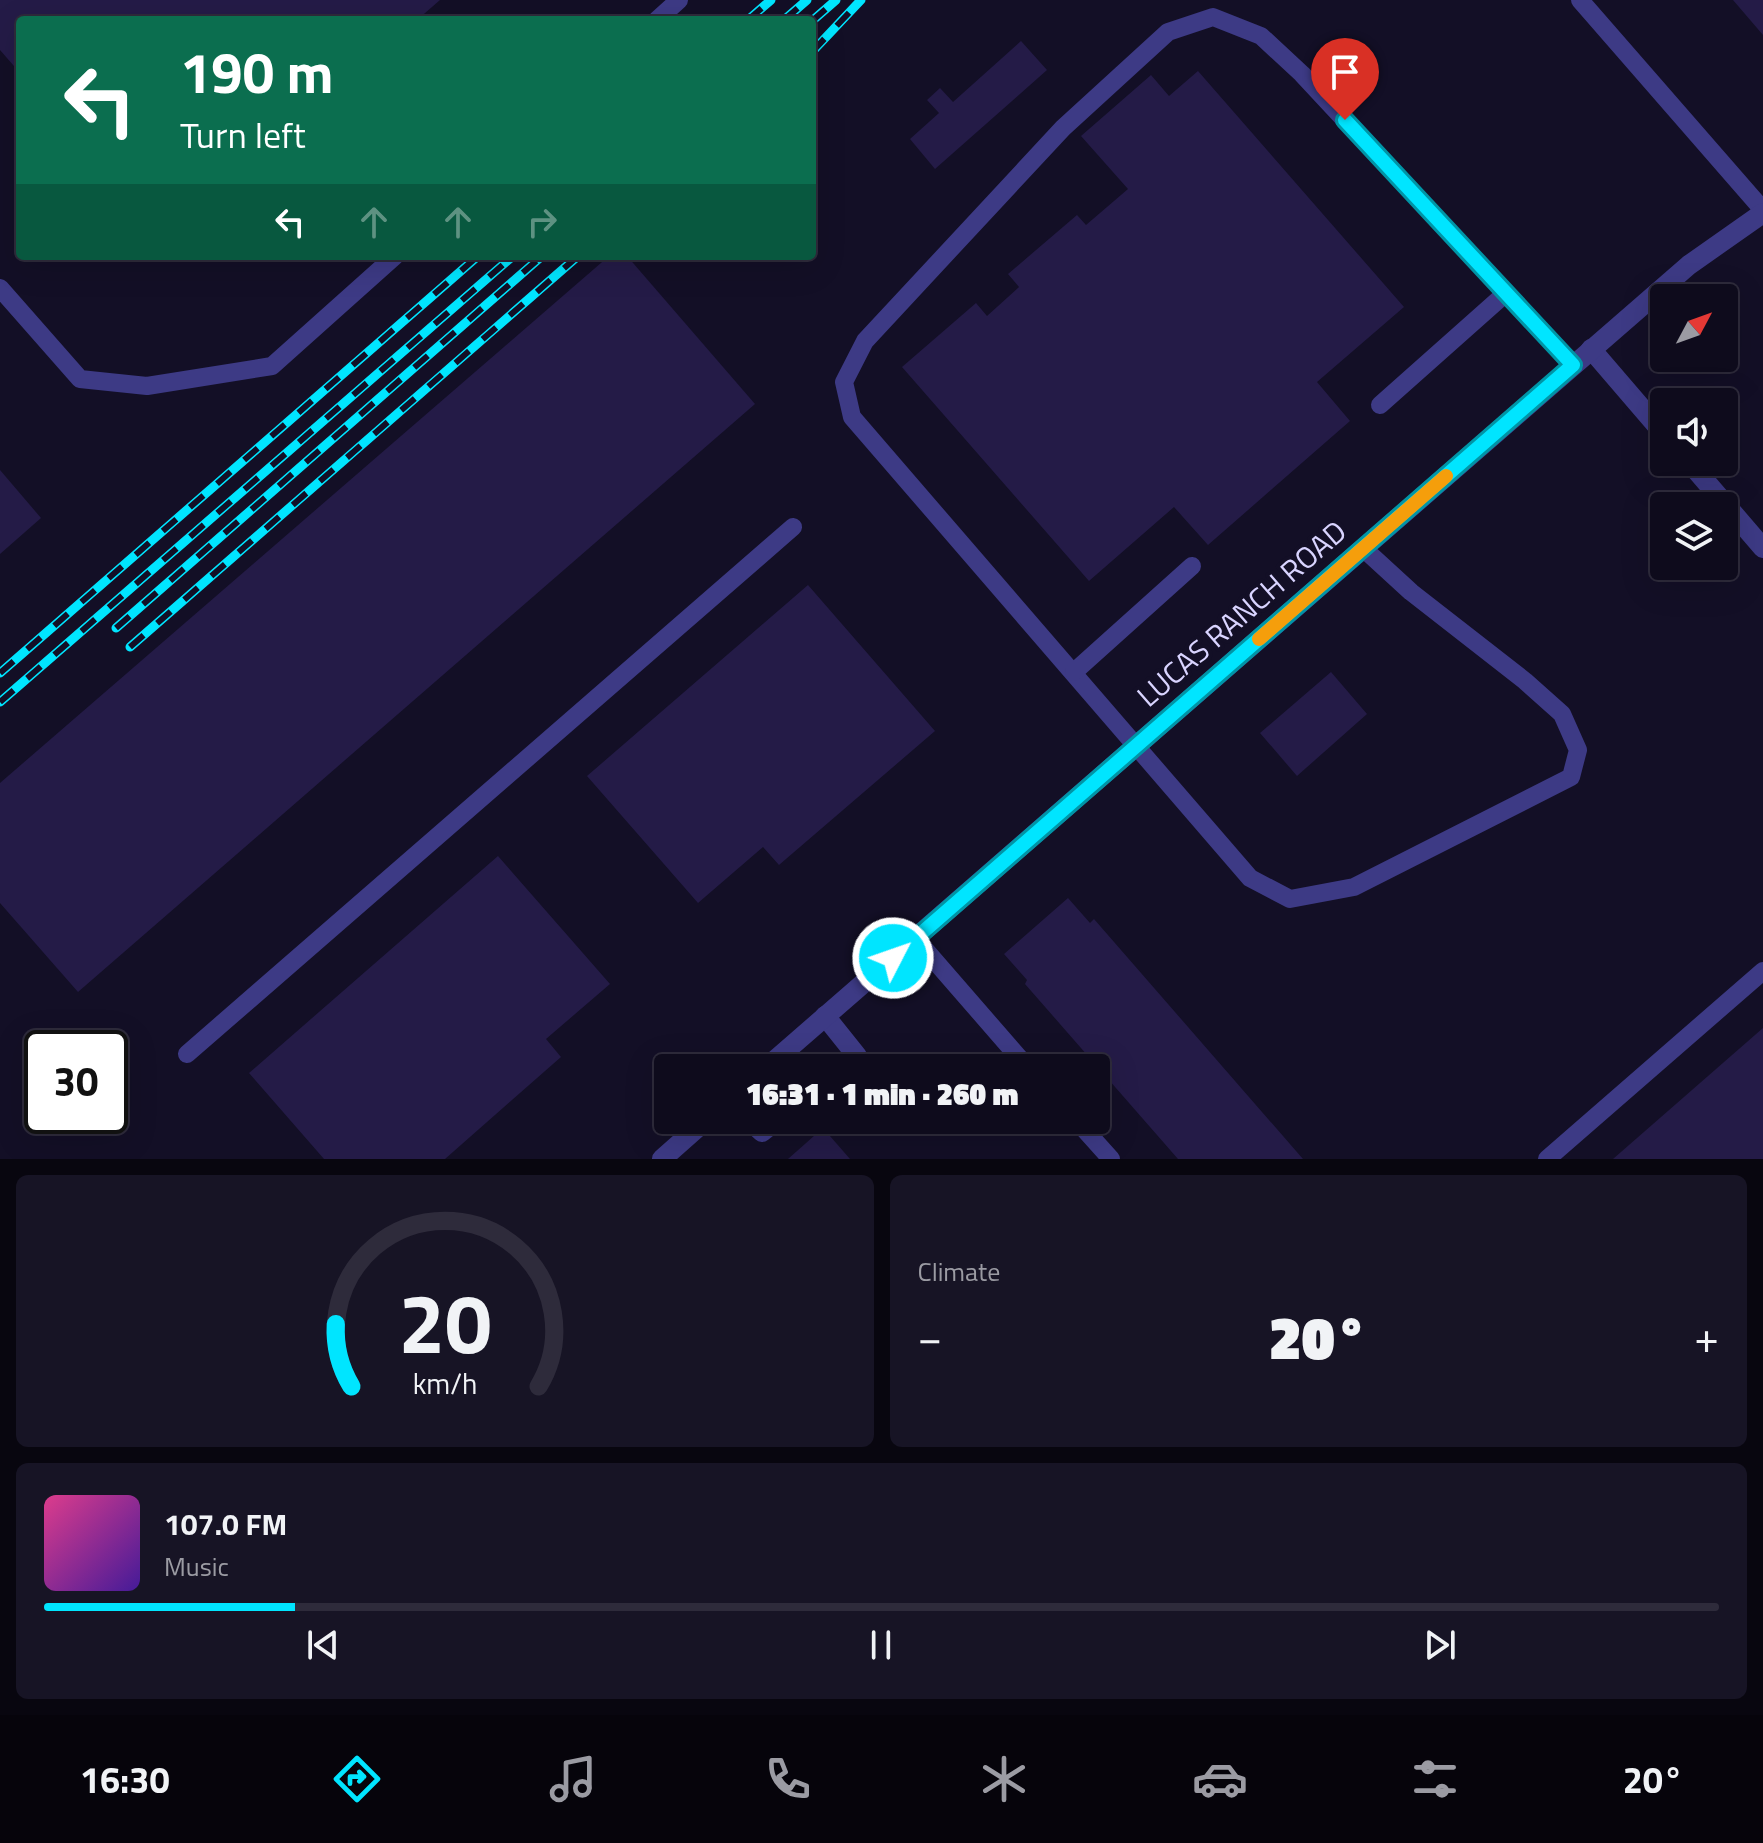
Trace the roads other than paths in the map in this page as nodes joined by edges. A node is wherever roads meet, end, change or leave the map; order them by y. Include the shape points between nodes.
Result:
1 (679, 0) edge
2 (1580, 0) edge
3 (661, 16) edge
4 (1763, 211) edge
5 (391, 260) edge
6 (0, 288) edge
7 (1506, 293) junction
8 (1591, 349) junction
9 (1573, 365) junction
10 (1380, 405) dead end
11 (1650, 418) edge
12 (1701, 476) edge
13 (793, 527) dead end
14 (1363, 548) junction
15 (1763, 548) edge
16 (1192, 566) dead end
17 (1074, 672) junction
18 (1137, 745) junction
19 (915, 938) junction
20 (1763, 971) edge
21 (825, 1016) junction
22 (187, 1054) dead end
23 (782, 1054) edge
24 (855, 1054) edge
25 (1016, 1054) edge
26 (690, 1134) edge
27 (1089, 1134) edge
28 (662, 1159) edge
29 (1111, 1159) edge
30 (1547, 1159) edge

1 - 3 lane
2 - 4 lane
4 - 8 street, LUCAS RANCH ROAD via 1689,265
5 - 6 lane via 272,366 147,386 80,379
7 - 9 lane
7 - 10 lane
7 - 17 lane via 1261,36 1213,17 1168,32 1063,128 919,281 865,341 844,382 852,417
8 - 9 street, LUCAS RANCH ROAD
8 - 11 street
9 - 14 street, LUCAS RANCH ROAD
12 - 15 street
13 - 22 lane
14 - 18 street, LUCAS RANCH ROAD
14 - 18 lane via 1562,714 1578,750 1571,777 1354,887 1290,899 1250,878
16 - 17 lane
17 - 18 lane
18 - 19 street, LUCAS RANCH ROAD
19 - 21 street, LUCAS RANCH ROAD
19 - 25 lane
20 - 30 lane
21 - 23 street, LUCAS RANCH ROAD
21 - 24 street
26 - 28 street
27 - 29 lane

